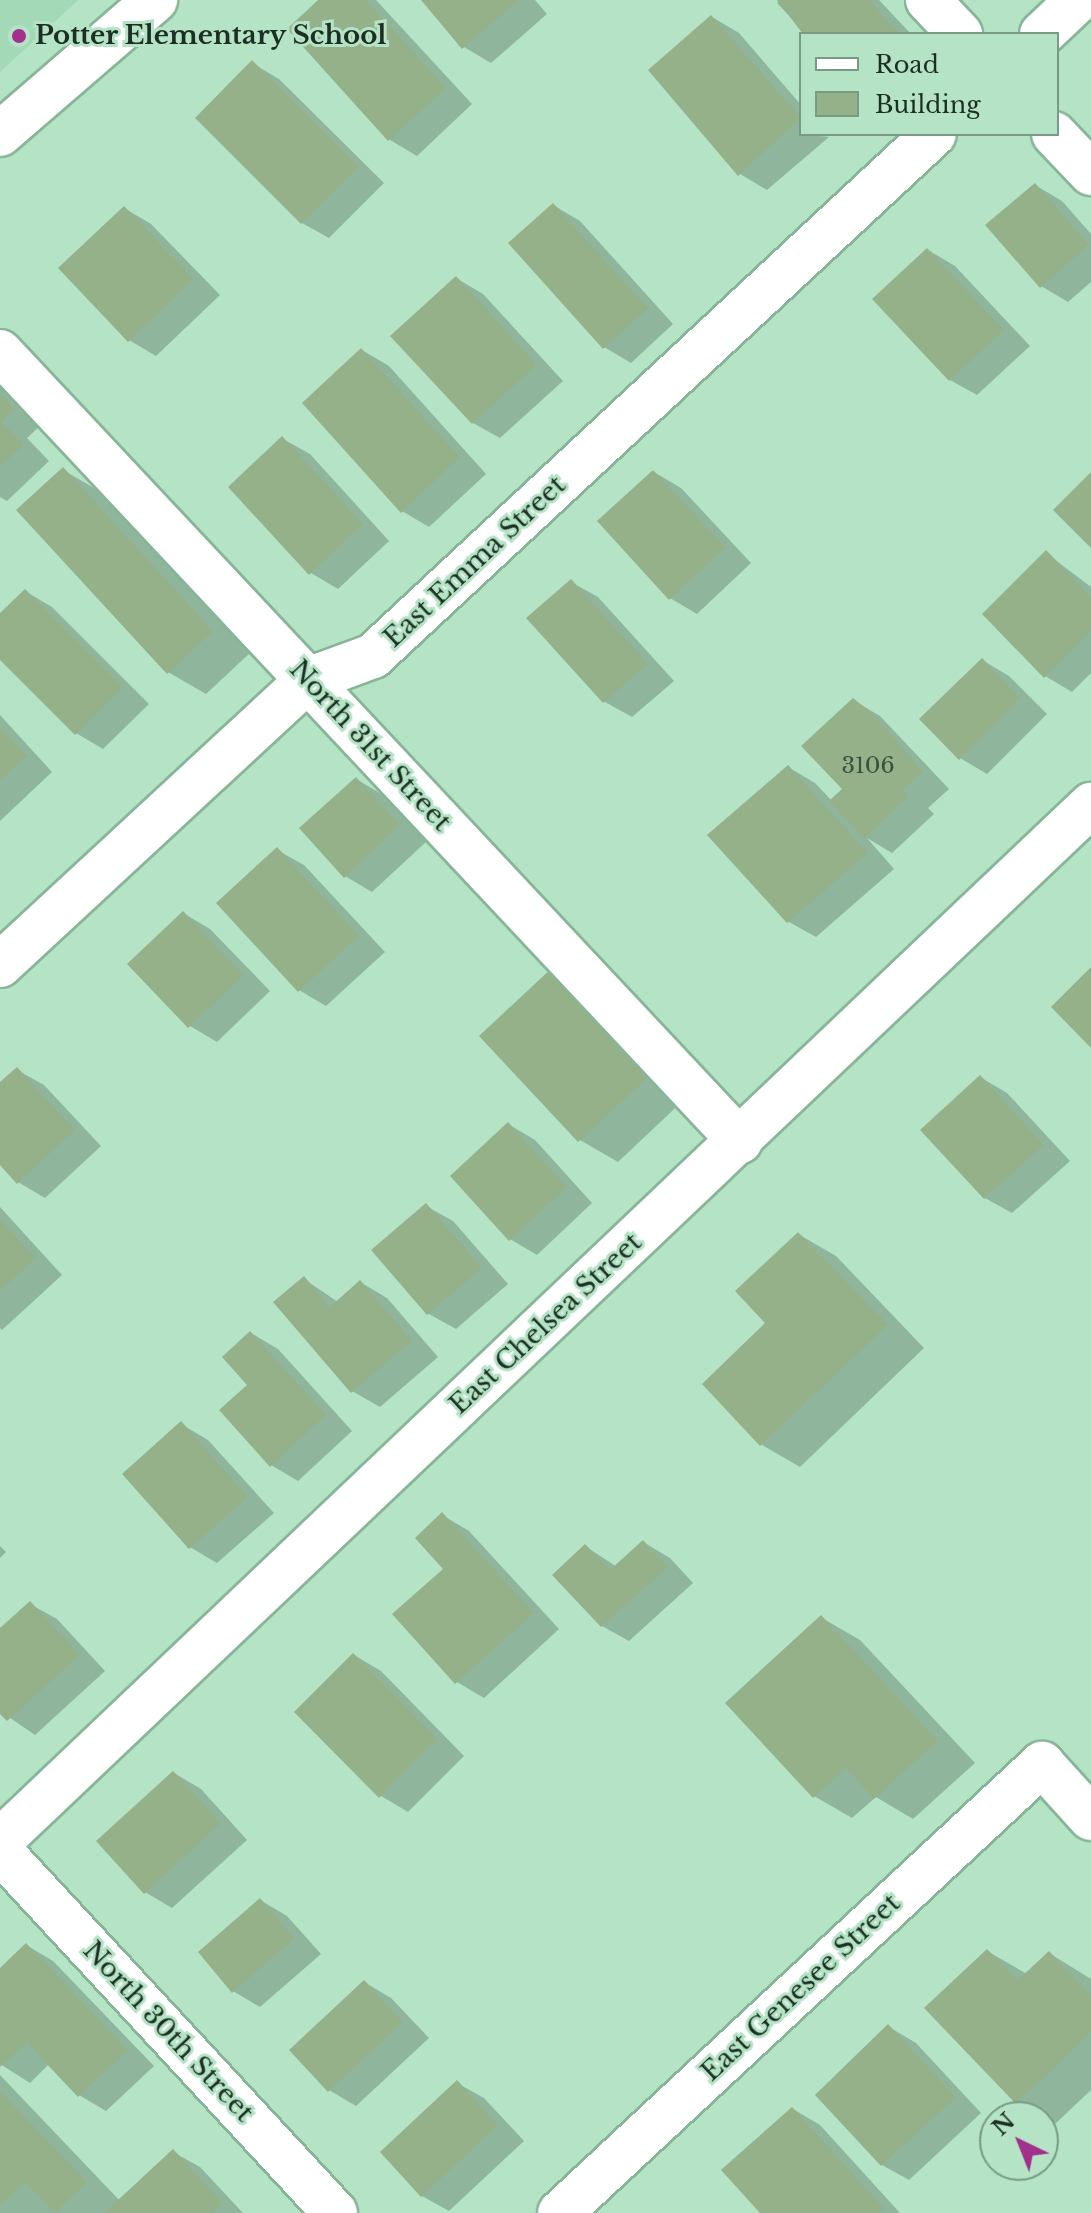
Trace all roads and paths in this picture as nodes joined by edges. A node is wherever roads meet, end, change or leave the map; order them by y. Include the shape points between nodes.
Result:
1 (155, 0) edge
2 (928, 0) edge
3 (1078, 0) edge
4 (958, 32) edge
5 (1044, 32) edge
6 (0, 134) edge
7 (932, 136) edge
8 (1056, 136) edge
9 (1091, 173) edge
10 (0, 352) edge
11 (308, 680) junction
12 (1091, 805) edge
13 (0, 965) edge
14 (740, 1141) junction
15 (1091, 1818) edge
16 (0, 1841) edge
17 (0, 1851) edge
18 (335, 2213) edge
19 (560, 2213) edge

1 - 6 street
2 - 4 street
3 - 5 street
7 - 11 street, East Emma Street via 373,656
8 - 9 street
10 - 11 street, North 31st Street
11 - 13 street, East Emma Street
11 - 14 street, North 31st Street
12 - 14 street, East Chelsea Street
14 - 16 street, East Chelsea Street
15 - 19 street, East Genesee Street via 1042,1764
17 - 18 street, North 30th Street

